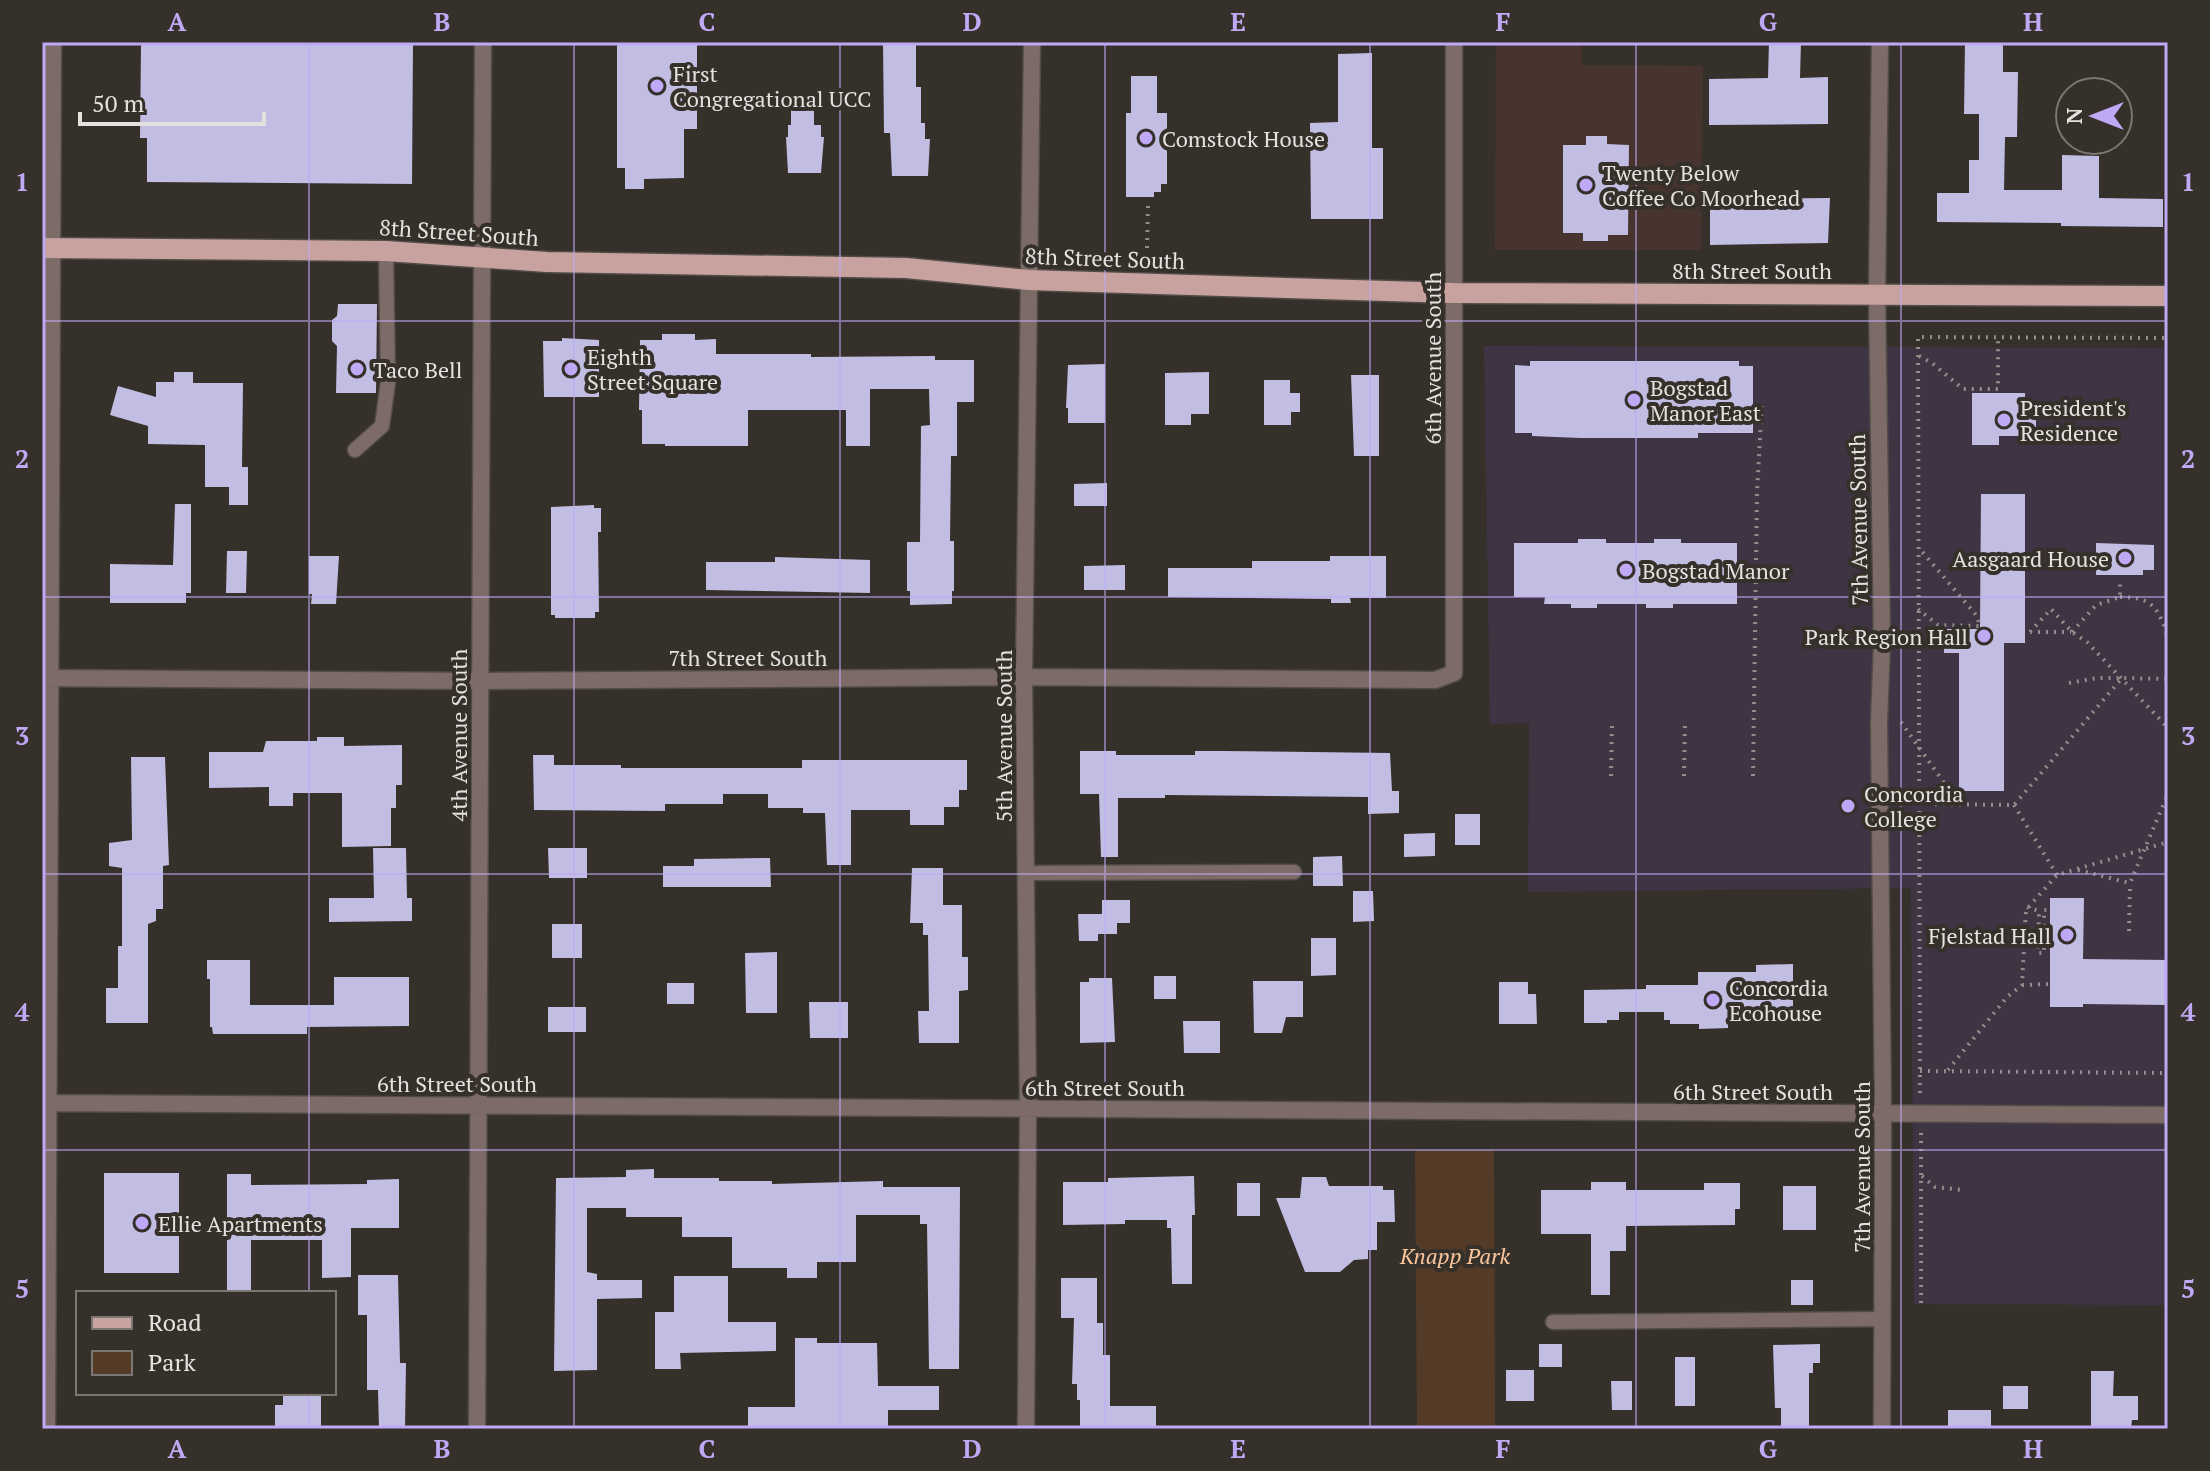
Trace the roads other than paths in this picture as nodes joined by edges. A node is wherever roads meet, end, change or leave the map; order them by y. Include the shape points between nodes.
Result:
1 (53, 42) edge
2 (483, 42) edge
3 (1032, 42) edge
4 (1454, 42) edge
5 (1880, 42) edge
6 (47, 248) edge
7 (386, 251) junction
8 (482, 258) junction
9 (1028, 280) junction
10 (1454, 293) junction
11 (1877, 295) junction
12 (2168, 296) edge
13 (355, 450) dead end
14 (1454, 673) joint
15 (1024, 677) junction
16 (46, 678) edge
17 (480, 681) junction
18 (1294, 872) dead end
19 (1025, 873) junction
20 (45, 1103) edge
21 (479, 1106) junction
22 (1028, 1109) junction
23 (1883, 1114) junction
24 (2168, 1115) edge
25 (1882, 1319) junction
26 (1553, 1322) dead end
27 (47, 1429) edge
28 (477, 1429) edge
29 (1026, 1429) edge
30 (1882, 1429) edge

1 - 6 street
2 - 8 street, 4th Avenue South
3 - 9 street, 5th Avenue South
4 - 10 street, 6th Avenue South
5 - 11 street, 7th Avenue South
6 - 7 main road, 8th Street South
6 - 16 street
7 - 8 main road, 8th Street South
7 - 13 lane via 388,382 382,426
8 - 9 main road, 8th Street South via 906,268
8 - 17 street, 4th Avenue South
9 - 10 main road, 8th Street South
9 - 15 street, 5th Avenue South
10 - 11 main road, 8th Street South
10 - 14 street, 6th Avenue South
11 - 12 main road, 8th Street South
11 - 23 street, 7th Avenue South
14 - 15 street, 7th Street South via 1435,680
15 - 17 street, 7th Street South
15 - 19 street, 5th Avenue South
16 - 17 street, 7th Street South
16 - 20 street
17 - 21 street, 4th Avenue South
18 - 19 lane
19 - 22 street, 5th Avenue South
20 - 21 street, 6th Street South
20 - 27 street
21 - 22 street, 6th Street South
21 - 28 street, 4th Avenue South
22 - 23 street, 6th Street South
22 - 29 street, 5th Avenue South
23 - 24 street, 6th Street South
23 - 25 street, 7th Avenue South
25 - 26 lane
25 - 30 street, 7th Avenue South

